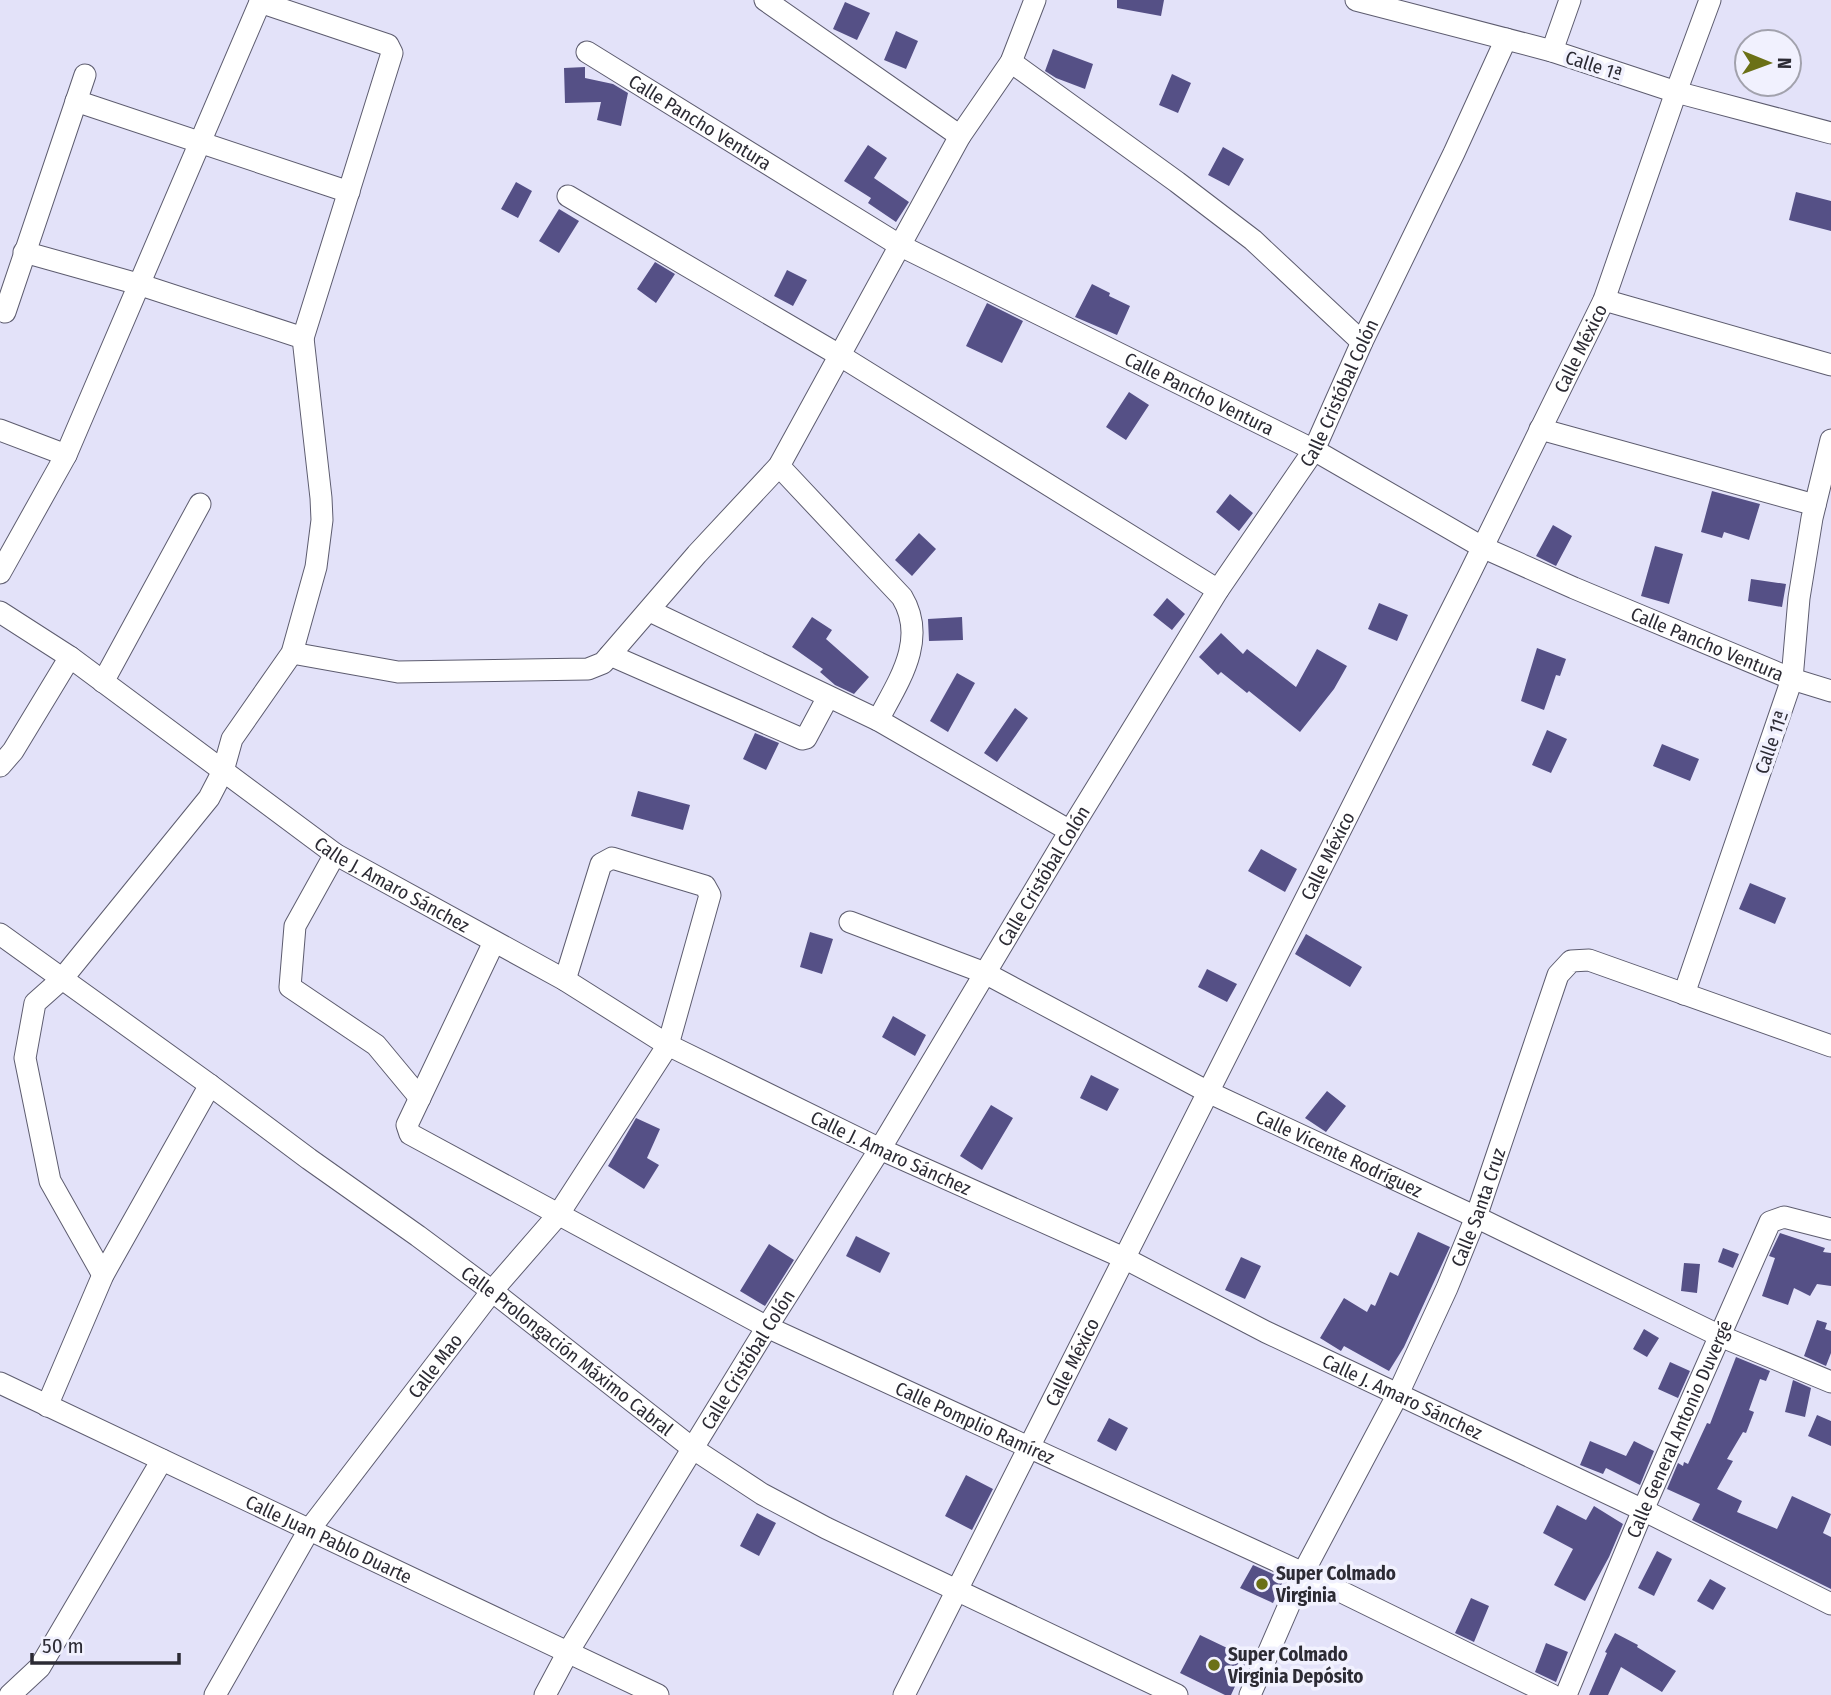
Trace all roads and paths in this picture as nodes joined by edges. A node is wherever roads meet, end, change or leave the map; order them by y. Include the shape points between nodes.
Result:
1 (1035, 0) edge
2 (1570, 0) edge
3 (1710, 0) edge
4 (261, 1) edge
5 (769, 1) edge
6 (1361, 1) edge
7 (1506, 38) junction
8 (1552, 51) junction
9 (587, 52) dead end
10 (1011, 62) junction
11 (85, 75) dead end
12 (1676, 92) junction
13 (76, 101) junction
14 (1831, 133) edge
15 (960, 136) junction
16 (201, 142) junction
17 (349, 192) junction
18 (568, 196) dead end
19 (899, 245) junction
20 (24, 252) junction
21 (138, 284) junction
22 (1604, 300) junction
23 (5, 312) dead end
24 (303, 338) junction
25 (1362, 342) junction
26 (839, 355) junction
27 (1831, 365) edge
28 (1540, 429) junction
29 (0, 430) edge
30 (1831, 440) edge
31 (1314, 450) junction
32 (66, 455) junction
33 (779, 466) junction
34 (200, 504) dead end
35 (1815, 505) junction
36 (1482, 547) junction
37 (0, 573) edge
38 (1218, 590) junction
39 (650, 611) junction
40 (0, 612) edge
41 (292, 653) junction
42 (610, 655) junction
43 (70, 657) junction
44 (1792, 679) junction
45 (103, 682) junction
46 (1831, 691) edge
47 (828, 697) junction
48 (878, 720) junction
49 (0, 766) edge
50 (223, 771) junction
51 (1070, 831) junction
52 (335, 854) junction
53 (850, 922) dead end
54 (0, 934) edge
55 (494, 942) junction
56 (985, 973) junction
57 (62, 979) junction
58 (565, 980) junction
59 (1684, 994) junction
60 (668, 1045) junction
61 (1831, 1046) edge
62 (210, 1085) junction
63 (1208, 1092) junction
64 (420, 1098) junction
65 (880, 1149) junction
66 (558, 1215) junction
67 (1476, 1217) junction
68 (1831, 1229) edge
69 (1124, 1258) junction
70 (103, 1275) junction
71 (492, 1291) junction
72 (767, 1327) junction
73 (1720, 1336) junction
74 (1831, 1382) edge
75 (0, 1383) edge
76 (1397, 1396) junction
77 (47, 1406) junction
78 (692, 1448) junction
79 (1029, 1448) junction
80 (162, 1460) junction
81 (1643, 1510) junction
82 (309, 1530) junction
83 (1303, 1573) junction
84 (957, 1589) junction
85 (1831, 1604) edge
86 (568, 1652) junction
87 (10, 1695) edge
88 (215, 1695) edge
89 (545, 1695) edge
90 (658, 1695) edge
91 (904, 1695) edge
92 (1177, 1695) edge
93 (1250, 1695) edge
94 (1552, 1695) edge
95 (1566, 1695) edge

1 - 10 street
2 - 8 street
3 - 12 street, Calle México
4 - 16 street
4 - 17 street via 391,48
5 - 15 street
6 - 7 street, Calle 1ª
7 - 8 street, Calle 1ª
7 - 25 street, Calle Cristóbal Colón
8 - 12 street, Calle 1ª
9 - 19 street, Calle Pancho Ventura
10 - 15 street
10 - 25 street via 1253,240
11 - 13 street
12 - 14 street, Calle 1ª
12 - 22 street, Calle México
13 - 16 street
13 - 20 street
15 - 19 street
16 - 17 street
16 - 21 street
17 - 24 street
18 - 26 street
19 - 26 street
19 - 31 street, Calle Pancho Ventura
20 - 21 street
20 - 23 street
21 - 24 street
21 - 32 street
22 - 27 street
22 - 28 street, Calle México
24 - 41 street via 322,520 316,567
25 - 31 street, Calle Cristóbal Colón
26 - 33 street
26 - 38 street
28 - 35 street
28 - 36 street, Calle México
29 - 32 street
30 - 35 street, Calle 11ª
31 - 36 street, Calle Pancho Ventura
31 - 38 street, Calle Cristóbal Colón
32 - 37 street
33 - 39 street
33 - 48 street via 907,605 913,632 909,659
34 - 45 street
35 - 44 street, Calle 11ª via 1799,598
36 - 44 street, Calle Pancho Ventura
36 - 63 street, Calle México
38 - 51 street, Calle Cristóbal Colón
39 - 42 street
39 - 47 street
40 - 43 street, Calle J. Amaro Sánchez
41 - 42 street via 398,673 588,669
41 - 50 street via 232,740
42 - 47 street via 802,739
43 - 45 street, Calle J. Amaro Sánchez
43 - 49 street
44 - 46 street, Calle Pancho Ventura
44 - 59 street, Calle 11ª
45 - 50 street, Calle J. Amaro Sánchez
47 - 48 street
48 - 51 street
50 - 52 street, Calle J. Amaro Sánchez
50 - 57 street via 209,797
51 - 56 street, Calle Cristóbal Colón
52 - 55 street, Calle J. Amaro Sánchez
52 - 64 street via 295,926 290,987 376,1045
53 - 56 street, Calle Vicente Rodríguez
54 - 57 street, Calle Prolongación Máximo Cabral
55 - 58 street, Calle J. Amaro Sánchez
55 - 64 street
56 - 63 street, Calle Vicente Rodríguez
56 - 65 street, Calle Cristóbal Colón
57 - 62 street, Calle Prolongación Máximo Cabral
57 - 70 street via 35,1003 25,1059 50,1181
58 - 60 street, Calle J. Amaro Sánchez
58 - 60 street, Calle Mao via 606,860 705,886 710,895
59 - 61 street, Calle Santa Cruz
59 - 67 street, Calle Santa Cruz via 1589,960 1571,961 1559,975
60 - 65 street, Calle J. Amaro Sánchez
60 - 66 street, Calle Mao
62 - 70 street
62 - 71 street, Calle Prolongación Máximo Cabral
63 - 67 street, Calle Vicente Rodríguez
63 - 69 street, Calle México
64 - 66 street, Calle Pomplio Ramírez via 410,1134
65 - 69 street, Calle J. Amaro Sánchez
65 - 72 street, Calle Cristóbal Colón
66 - 71 street, Calle Mao
66 - 72 street, Calle Pomplio Ramírez
67 - 73 street, Calle Vicente Rodríguez
67 - 76 street, Calle Santa Cruz
68 - 73 street, Calle General Antonio Duvergé via 1784,1217 1769,1222
69 - 76 street, Calle J. Amaro Sánchez
69 - 79 street, Calle México
70 - 77 street
71 - 78 street, Calle Prolongación Máximo Cabral
71 - 82 street, Calle Mao
72 - 78 street, Calle Cristóbal Colón
72 - 79 street, Calle Pomplio Ramírez
73 - 74 street, Calle Vicente Rodríguez
73 - 81 street, Calle General Antonio Duvergé
75 - 77 street, Calle Juan Pablo Duarte
76 - 81 street, Calle J. Amaro Sánchez
76 - 83 street, Calle Santa Cruz
77 - 80 street, Calle Juan Pablo Duarte
78 - 84 street, Calle Prolongación Máximo Cabral via 773,1500
78 - 86 street, Calle Cristóbal Colón
79 - 83 street, Calle Pomplio Ramírez
79 - 84 street, Calle México
80 - 82 street, Calle Juan Pablo Duarte
80 - 87 street via 40,1667
81 - 85 street, Calle J. Amaro Sánchez
81 - 95 street, Calle General Antonio Duvergé
82 - 86 street, Calle Juan Pablo Duarte
82 - 88 street, Calle Mao
83 - 93 street, Calle Santa Cruz
83 - 94 street, Calle Pomplio Ramírez
84 - 91 street, Calle México
84 - 92 street, Calle Prolongación Máximo Cabral
86 - 89 street, Calle Cristóbal Colón
86 - 90 street, Calle Juan Pablo Duarte

